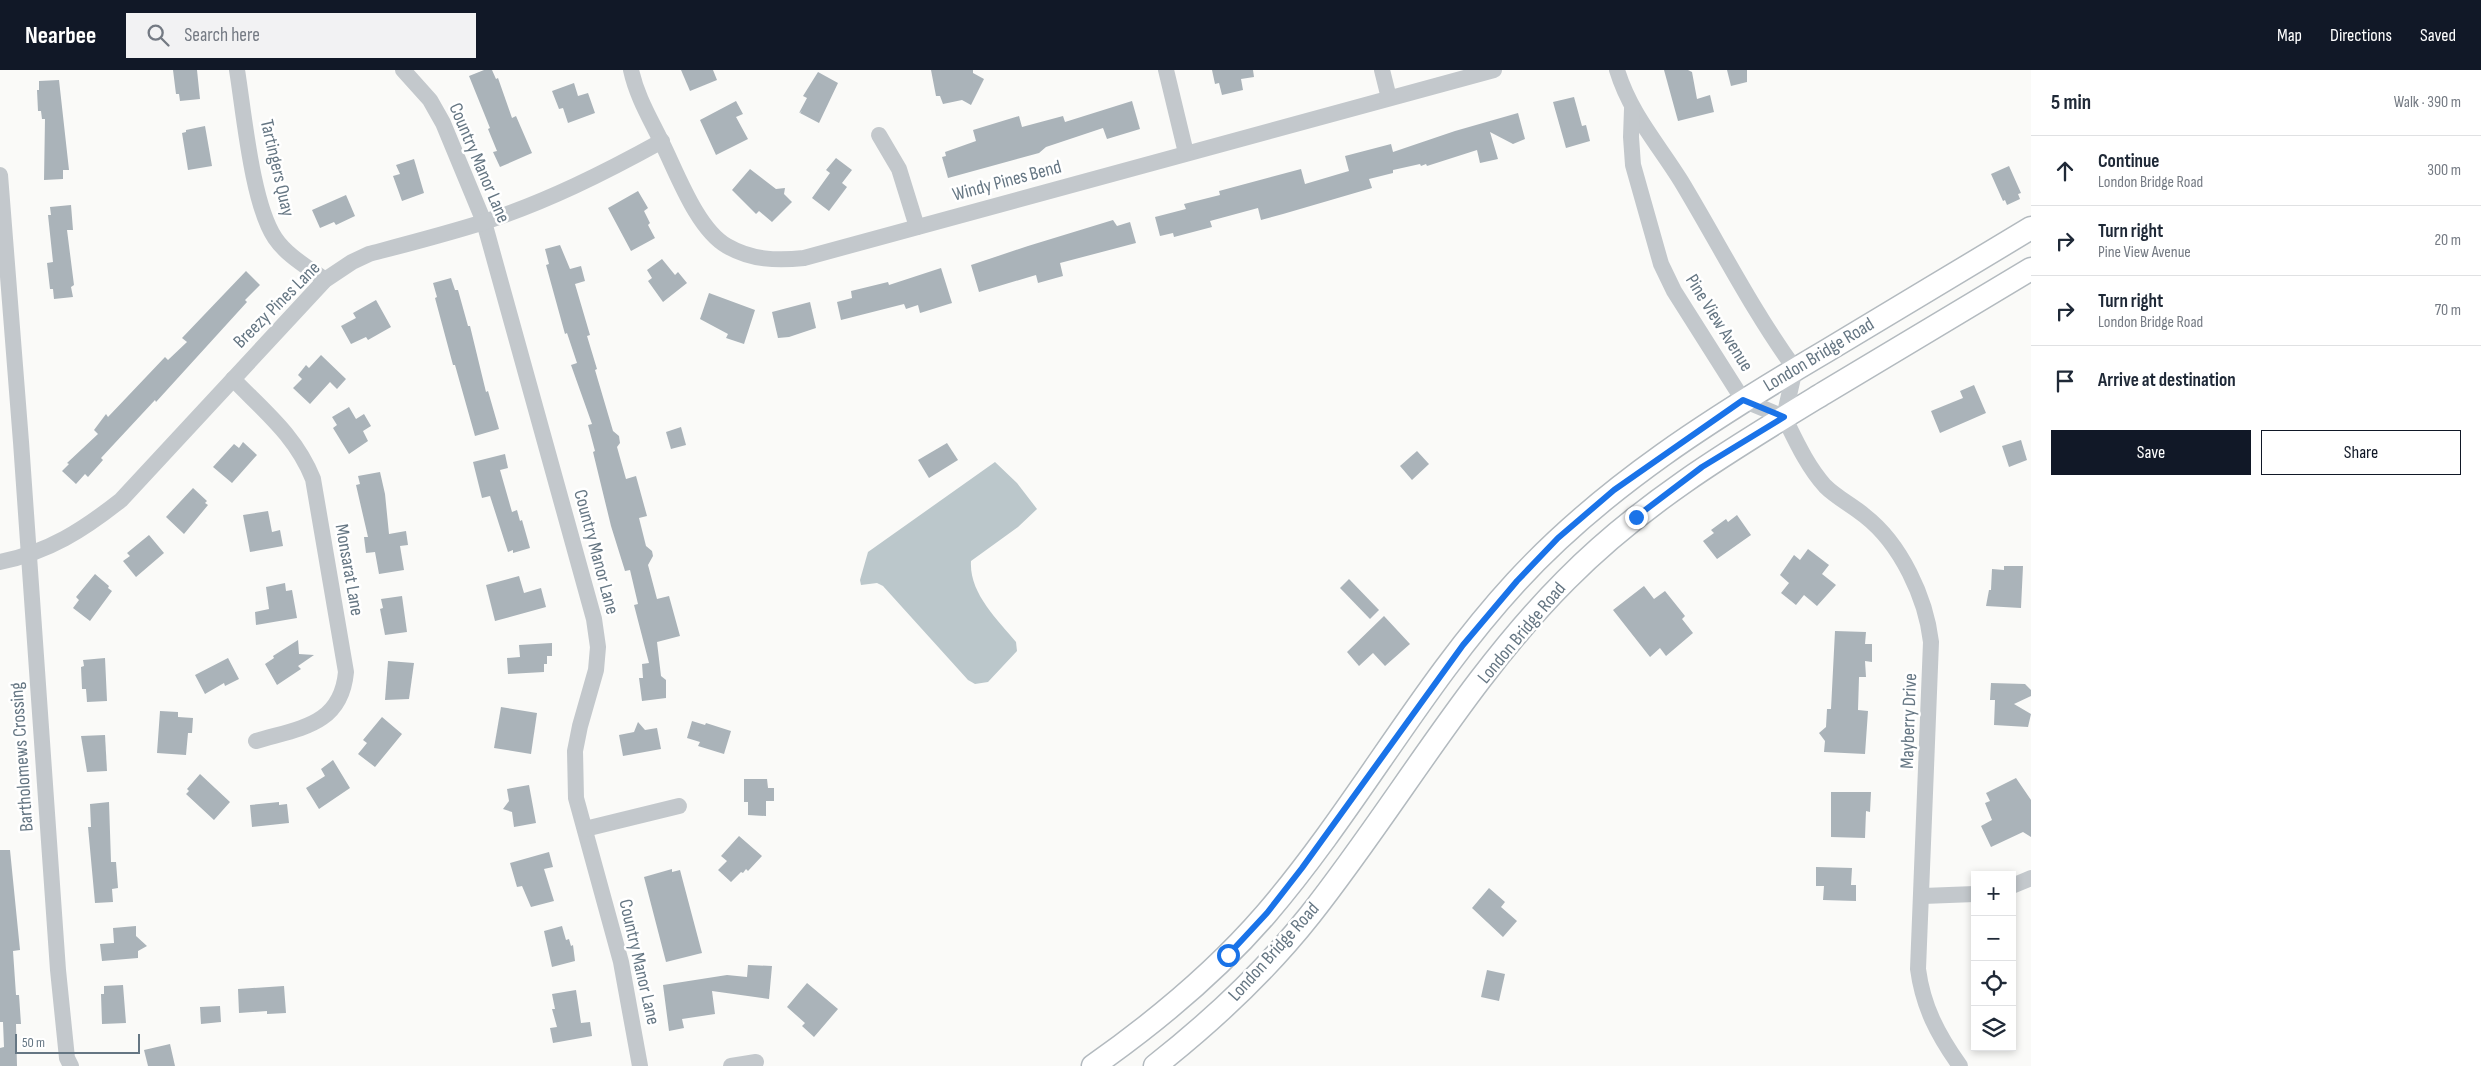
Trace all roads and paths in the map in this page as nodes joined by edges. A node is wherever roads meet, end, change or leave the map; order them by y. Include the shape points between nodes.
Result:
1 (236, 70) edge
2 (403, 70) edge
3 (631, 70) edge
4 (1166, 70) edge
5 (1382, 70) edge
6 (1494, 70) edge
7 (1617, 70) edge
8 (1389, 98) junction
9 (1632, 109) junction
10 (879, 135) dead end
11 (662, 142) junction
12 (1186, 153) junction
13 (0, 175) edge
14 (484, 222) junction
15 (917, 227) junction
16 (2031, 228) edge
17 (2031, 269) edge
18 (325, 280) junction
19 (1795, 370) junction
20 (232, 379) junction
21 (1743, 400) junction
22 (1784, 417) junction
23 (28, 556) junction
24 (0, 562) edge
25 (256, 741) dead end
26 (679, 806) dead end
27 (585, 829) junction
28 (2031, 878) edge
29 (2016, 884) edge
30 (1971, 894) edge
31 (1923, 896) junction
32 (756, 1062) dead end
33 (71, 1066) edge
34 (640, 1066) edge
35 (731, 1066) edge
36 (1093, 1066) edge
37 (1155, 1066) edge
38 (1960, 1066) edge

1 - 18 street, Tartingers Quay via 256,182 267,222 285,250
2 - 14 street, Country Manor Lane via 430,100 443,123
3 - 11 street, Windy Pines Bend via 640,102
4 - 12 street
5 - 8 street
6 - 8 street, Windy Pines Bend
7 - 9 street, Pine View Avenue
8 - 12 street, Windy Pines Bend
9 - 19 street, Pine View Avenue via 1675,172 1770,335
9 - 21 street, Pine View Avenue via 1633,165 1661,264 1674,291
10 - 15 street via 899,169
11 - 14 street, Breezy Pines Lane via 572,188
11 - 15 street, Windy Pines Bend via 692,204 709,229 725,245 744,254 765,259 804,258
12 - 15 street, Windy Pines Bend
13 - 23 street, Bartholomews Crossing
14 - 18 street, Breezy Pines Lane via 369,254
14 - 27 street, Country Manor Lane via 594,619 598,646 596,670 575,751 576,798
16 - 19 main road, London Bridge Road
17 - 22 main road, London Bridge Road
18 - 20 street, Breezy Pines Lane
19 - 21 main road, London Bridge Road
19 - 22 street
20 - 23 street, Breezy Pines Lane via 121,500 72,536
20 - 25 street, Monsarat Lane via 294,441 313,479 346,672 339,700 322,719
21 - 22 street, Pine View Avenue
21 - 36 main road, London Bridge Road via 1614,490 1558,538 1463,645 1267,913 1187,995
22 - 31 street, Mayberry Drive via 1804,457 1826,486 1865,515 1888,539 1911,576 1925,611 1931,642
22 - 37 main road, London Bridge Road via 1702,467 1653,503 1566,580 1515,636 1304,922 1223,1010
23 - 24 street, Breezy Pines Lane
23 - 33 street, Bartholomews Crossing via 58,970 67,1058
26 - 27 street
27 - 34 street, Country Manor Lane via 622,962
28 - 29 street
30 - 31 street
31 - 38 street, Mayberry Drive via 1918,969 1921,992 1936,1031
32 - 35 street

